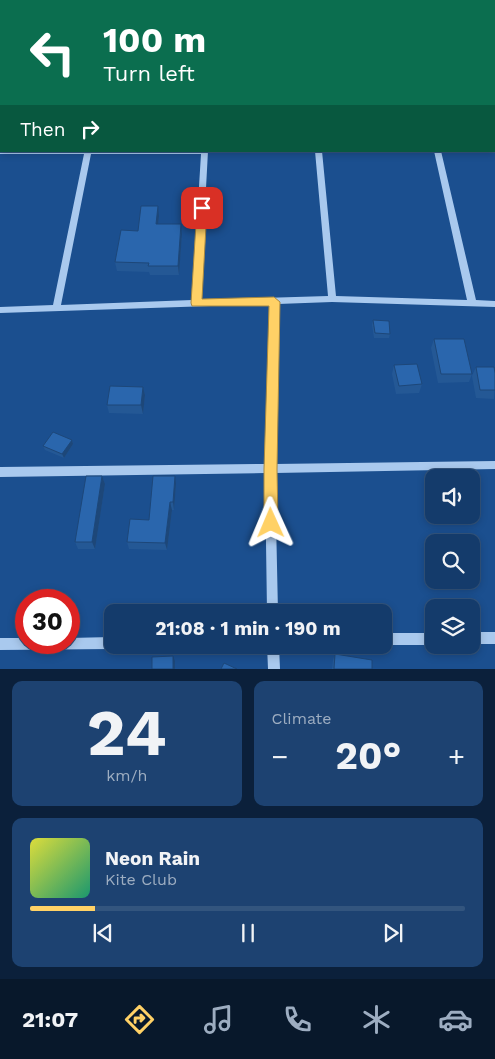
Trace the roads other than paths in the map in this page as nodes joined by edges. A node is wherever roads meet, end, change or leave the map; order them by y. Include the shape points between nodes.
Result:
1 (0, 152) edge
2 (88, 152) edge
3 (205, 152) edge
4 (318, 152) edge
5 (437, 152) edge
6 (332, 299) junction
7 (274, 302) junction
8 (196, 303) junction
9 (472, 303) junction
10 (495, 304) edge
11 (0, 310) edge
12 (56, 310) junction
13 (495, 466) edge
14 (270, 469) junction
15 (0, 472) edge
16 (273, 604) edge
17 (480, 638) edge
18 (495, 638) edge
19 (392, 639) edge
20 (425, 639) edge
21 (104, 643) edge
22 (0, 644) edge
23 (274, 654) edge
24 (274, 669) edge

1 - 2 street
2 - 12 street
3 - 8 street
4 - 6 street
5 - 9 street
6 - 7 street
6 - 9 street
7 - 8 street
7 - 14 street
8 - 12 street
9 - 10 street
11 - 12 street
13 - 14 street
14 - 15 street
14 - 16 street
17 - 18 street
19 - 20 street
21 - 22 street
23 - 24 street

